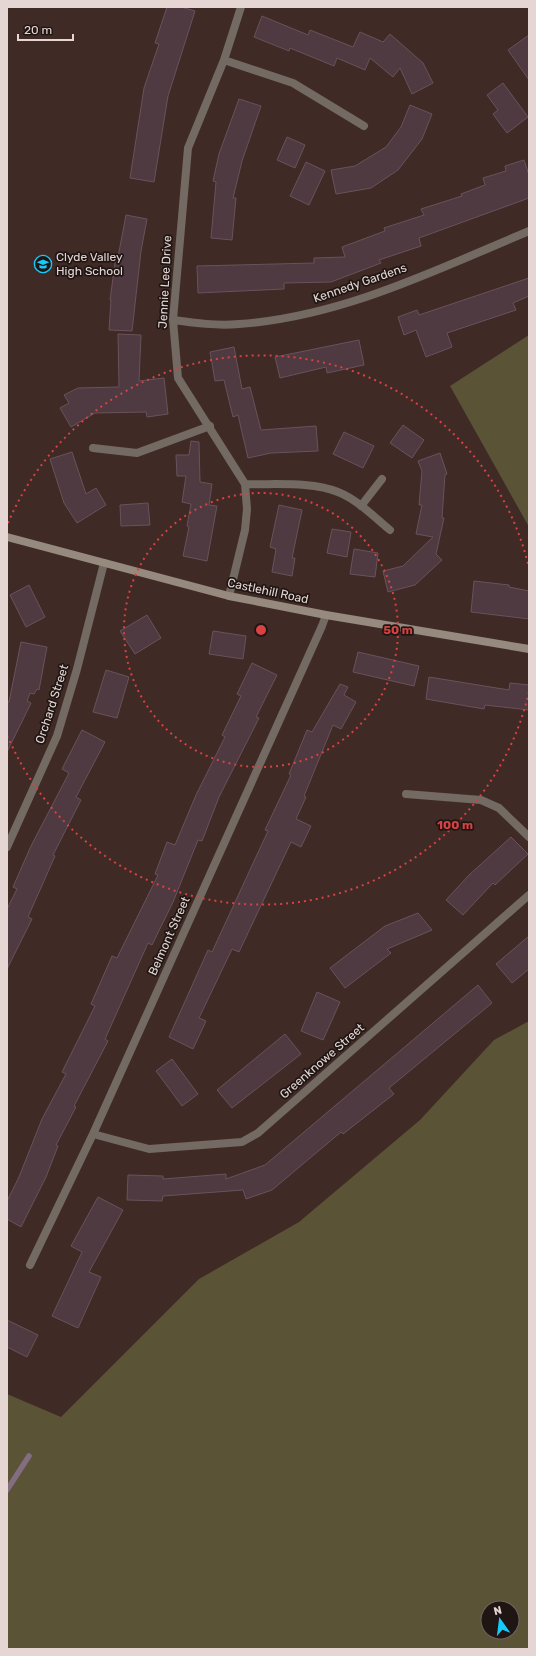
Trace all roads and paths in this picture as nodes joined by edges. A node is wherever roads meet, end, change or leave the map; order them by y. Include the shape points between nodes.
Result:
1 (241, 7) edge
2 (224, 60) junction
3 (364, 126) dead end
4 (529, 231) edge
5 (173, 320) junction
6 (210, 426) junction
7 (94, 448) dead end
8 (382, 479) dead end
9 (245, 484) junction
10 (361, 506) junction
11 (390, 530) dead end
12 (7, 537) edge
13 (104, 563) junction
14 (230, 596) junction
15 (326, 615) junction
16 (529, 649) edge
17 (406, 794) dead end
18 (529, 837) edge
19 (7, 847) edge
20 (529, 895) edge
21 (93, 1134) junction
22 (30, 1265) dead end

1 - 2 street, Jennie Lee Drive
2 - 3 street via 292,83
2 - 5 street, Jennie Lee Drive via 188,148
4 - 5 street, Kennedy Gardens via 341,305 302,315 239,324 205,324
5 - 6 street, Jennie Lee Drive via 178,378
6 - 7 street via 137,453
6 - 9 street, Jennie Lee Drive
8 - 10 street
9 - 10 street via 314,486 337,491
9 - 14 street, Jennie Lee Drive via 245,530
10 - 11 street
12 - 13 main road, Castlehill Road
13 - 14 main road, Castlehill Road
13 - 19 street, Orchard Street via 57,736
14 - 15 main road, Castlehill Road
15 - 16 main road, Castlehill Road
15 - 21 street, Belmont Street
17 - 18 street via 480,800 499,808
20 - 21 street, Greenknowe Street via 258,1133 242,1142 149,1149
21 - 22 street, Belmont Street

